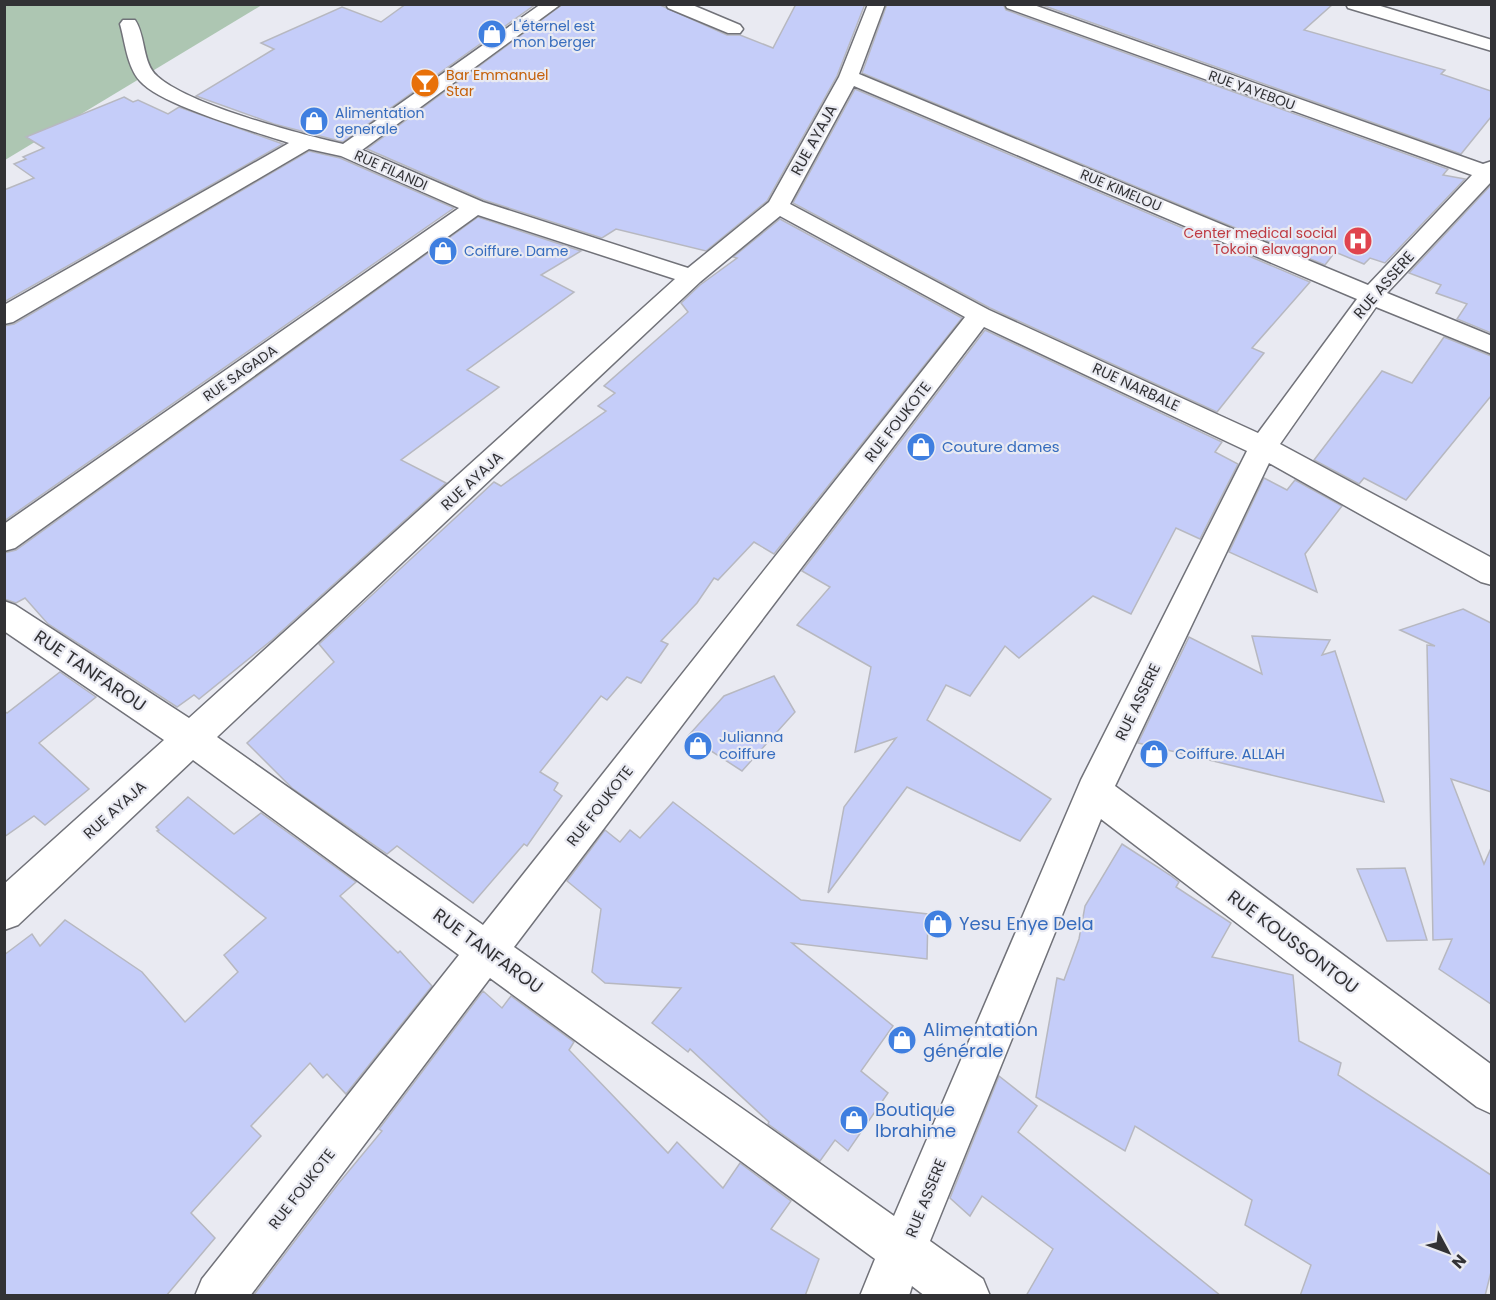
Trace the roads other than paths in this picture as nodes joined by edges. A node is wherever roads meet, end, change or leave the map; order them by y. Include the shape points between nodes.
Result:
1 (553, 4) edge
2 (674, 4) edge
3 (876, 4) edge
4 (1013, 4) edge
5 (1354, 4) edge
6 (129, 24) dead end
7 (734, 29) dead end
8 (1491, 46) edge
9 (849, 77) junction
10 (306, 142) junction
11 (347, 151) junction
12 (1490, 172) edge
13 (778, 206) junction
14 (475, 207) junction
15 (692, 277) junction
16 (1372, 295) junction
17 (980, 315) junction
18 (4, 316) edge
19 (1491, 346) edge
20 (1263, 447) junction
21 (4, 540) edge
22 (1491, 573) edge
23 (4, 614) edge
24 (193, 740) junction
25 (1094, 792) junction
26 (4, 911) edge
27 (488, 950) junction
28 (1491, 1092) edge
29 (905, 1250) junction
30 (219, 1296) edge
31 (884, 1296) edge
32 (966, 1296) edge

1 - 11 street
2 - 7 street
3 - 9 street, RUE AYAJA
4 - 12 street, RUE YAYEBOU
5 - 8 street
6 - 10 street, RUE FILANDI via 147,78 204,108
9 - 13 street, RUE AYAJA
9 - 16 street, RUE KIMELOU
10 - 11 street, RUE FILANDI
10 - 18 street
11 - 14 street, RUE FILANDI
12 - 16 street, RUE ASSERE
13 - 15 street, RUE AYAJA
13 - 17 street, RUE NARBALE
14 - 15 street, RUE FILANDI
14 - 21 street, RUE SAGADA
15 - 24 street, RUE AYAJA
16 - 19 street, RUE KIMELOU
16 - 20 street, RUE ASSERE
17 - 20 street, RUE NARBALE
17 - 27 street, RUE FOUKOTE
20 - 22 street, RUE NARBALE
20 - 25 street, RUE ASSERE
23 - 24 street, RUE TANFAROU
24 - 26 street, RUE AYAJA
24 - 27 street, RUE TANFAROU
25 - 28 street, RUE KOUSSONTOU
25 - 29 street, RUE ASSERE
27 - 29 street, RUE TANFAROU
27 - 30 street, RUE FOUKOTE
29 - 31 street, RUE ASSERE
29 - 32 street, RUE TANFAROU

